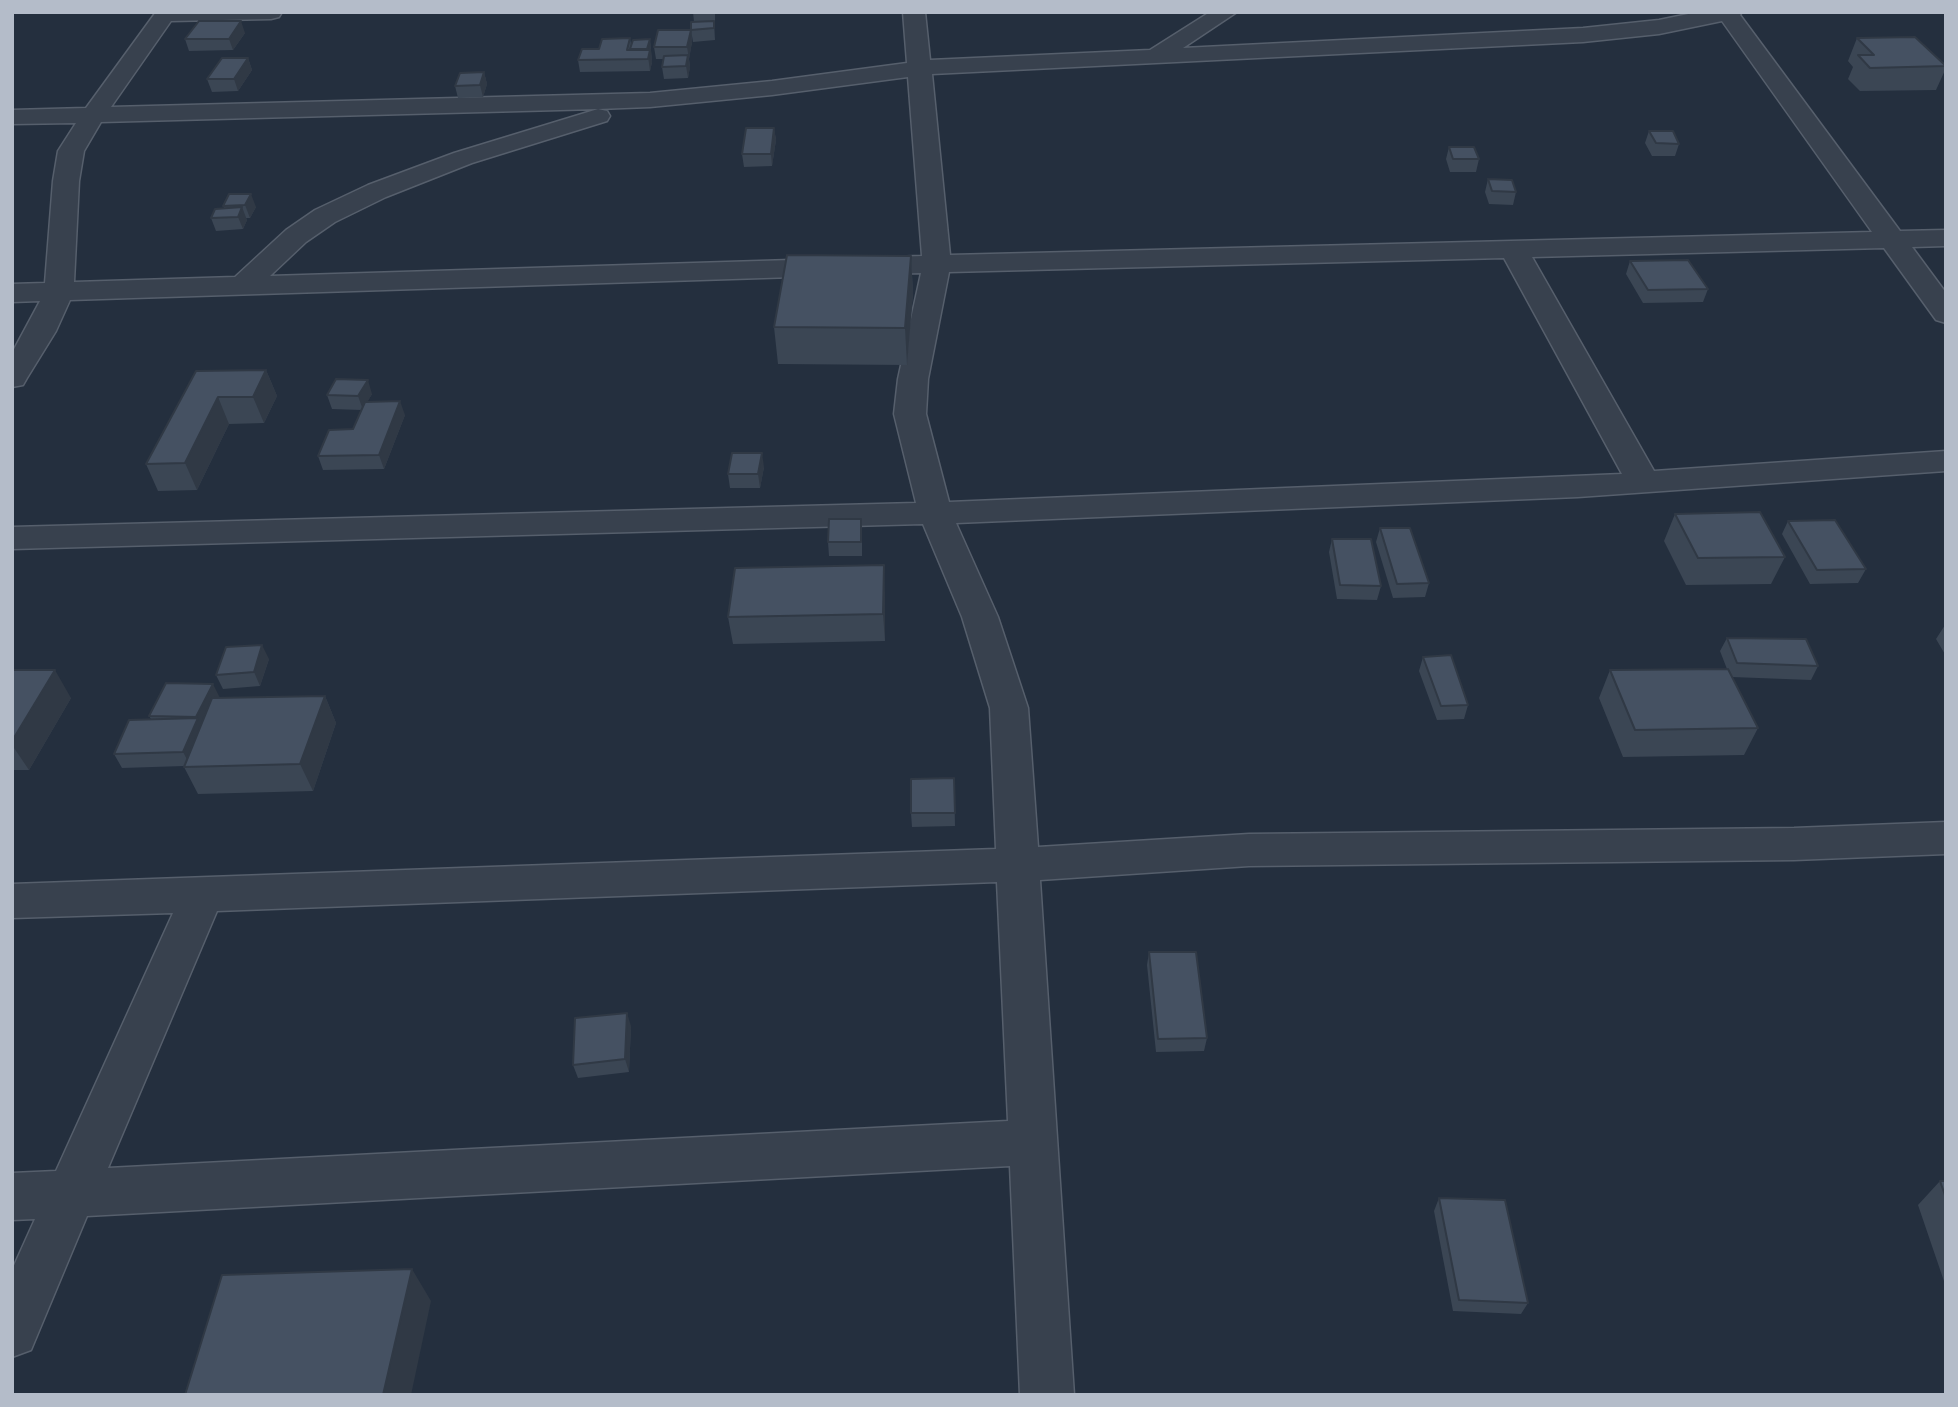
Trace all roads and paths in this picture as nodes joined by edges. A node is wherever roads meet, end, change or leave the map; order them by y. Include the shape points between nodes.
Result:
1 (271, 12) edge
2 (914, 12) edge
3 (1226, 12) edge
4 (1729, 13) edge
5 (166, 14) edge
6 (1154, 56) junction
7 (919, 68) junction
8 (650, 100) junction
9 (92, 116) junction
10 (12, 117) edge
11 (1946, 238) edge
12 (1892, 239) junction
13 (1514, 250) junction
14 (937, 264) junction
15 (245, 284) junction
16 (59, 292) junction
17 (12, 293) edge
18 (1946, 314) edge
19 (12, 378) edge
20 (1946, 461) edge
21 (1644, 483) junction
22 (934, 513) junction
23 (12, 538) edge
24 (1946, 838) edge
25 (1018, 865) junction
26 (202, 895) junction
27 (12, 901) edge
28 (1033, 1142) junction
29 (71, 1195) junction
30 (12, 1197) edge
31 (12, 1331) edge
32 (1047, 1395) edge

1 - 5 street
2 - 7 street
3 - 6 street
4 - 6 street via 1658,27 1569,36
4 - 12 street
5 - 9 street
6 - 7 street
7 - 8 street
7 - 14 street
8 - 9 street
8 - 15 street via 463,158 377,191 296,236
9 - 10 street
9 - 16 street via 71,151
11 - 12 street
12 - 13 street
12 - 18 street
13 - 14 street
13 - 21 street
14 - 15 street
14 - 22 street via 910,414
15 - 16 street
16 - 17 street
16 - 19 street
20 - 21 street
21 - 22 street
22 - 23 street
22 - 25 street via 980,617 1009,708
24 - 25 street via 1249,850
25 - 26 street
25 - 28 street
26 - 27 street
26 - 29 street
28 - 29 street
28 - 32 street
29 - 30 street
29 - 31 street

